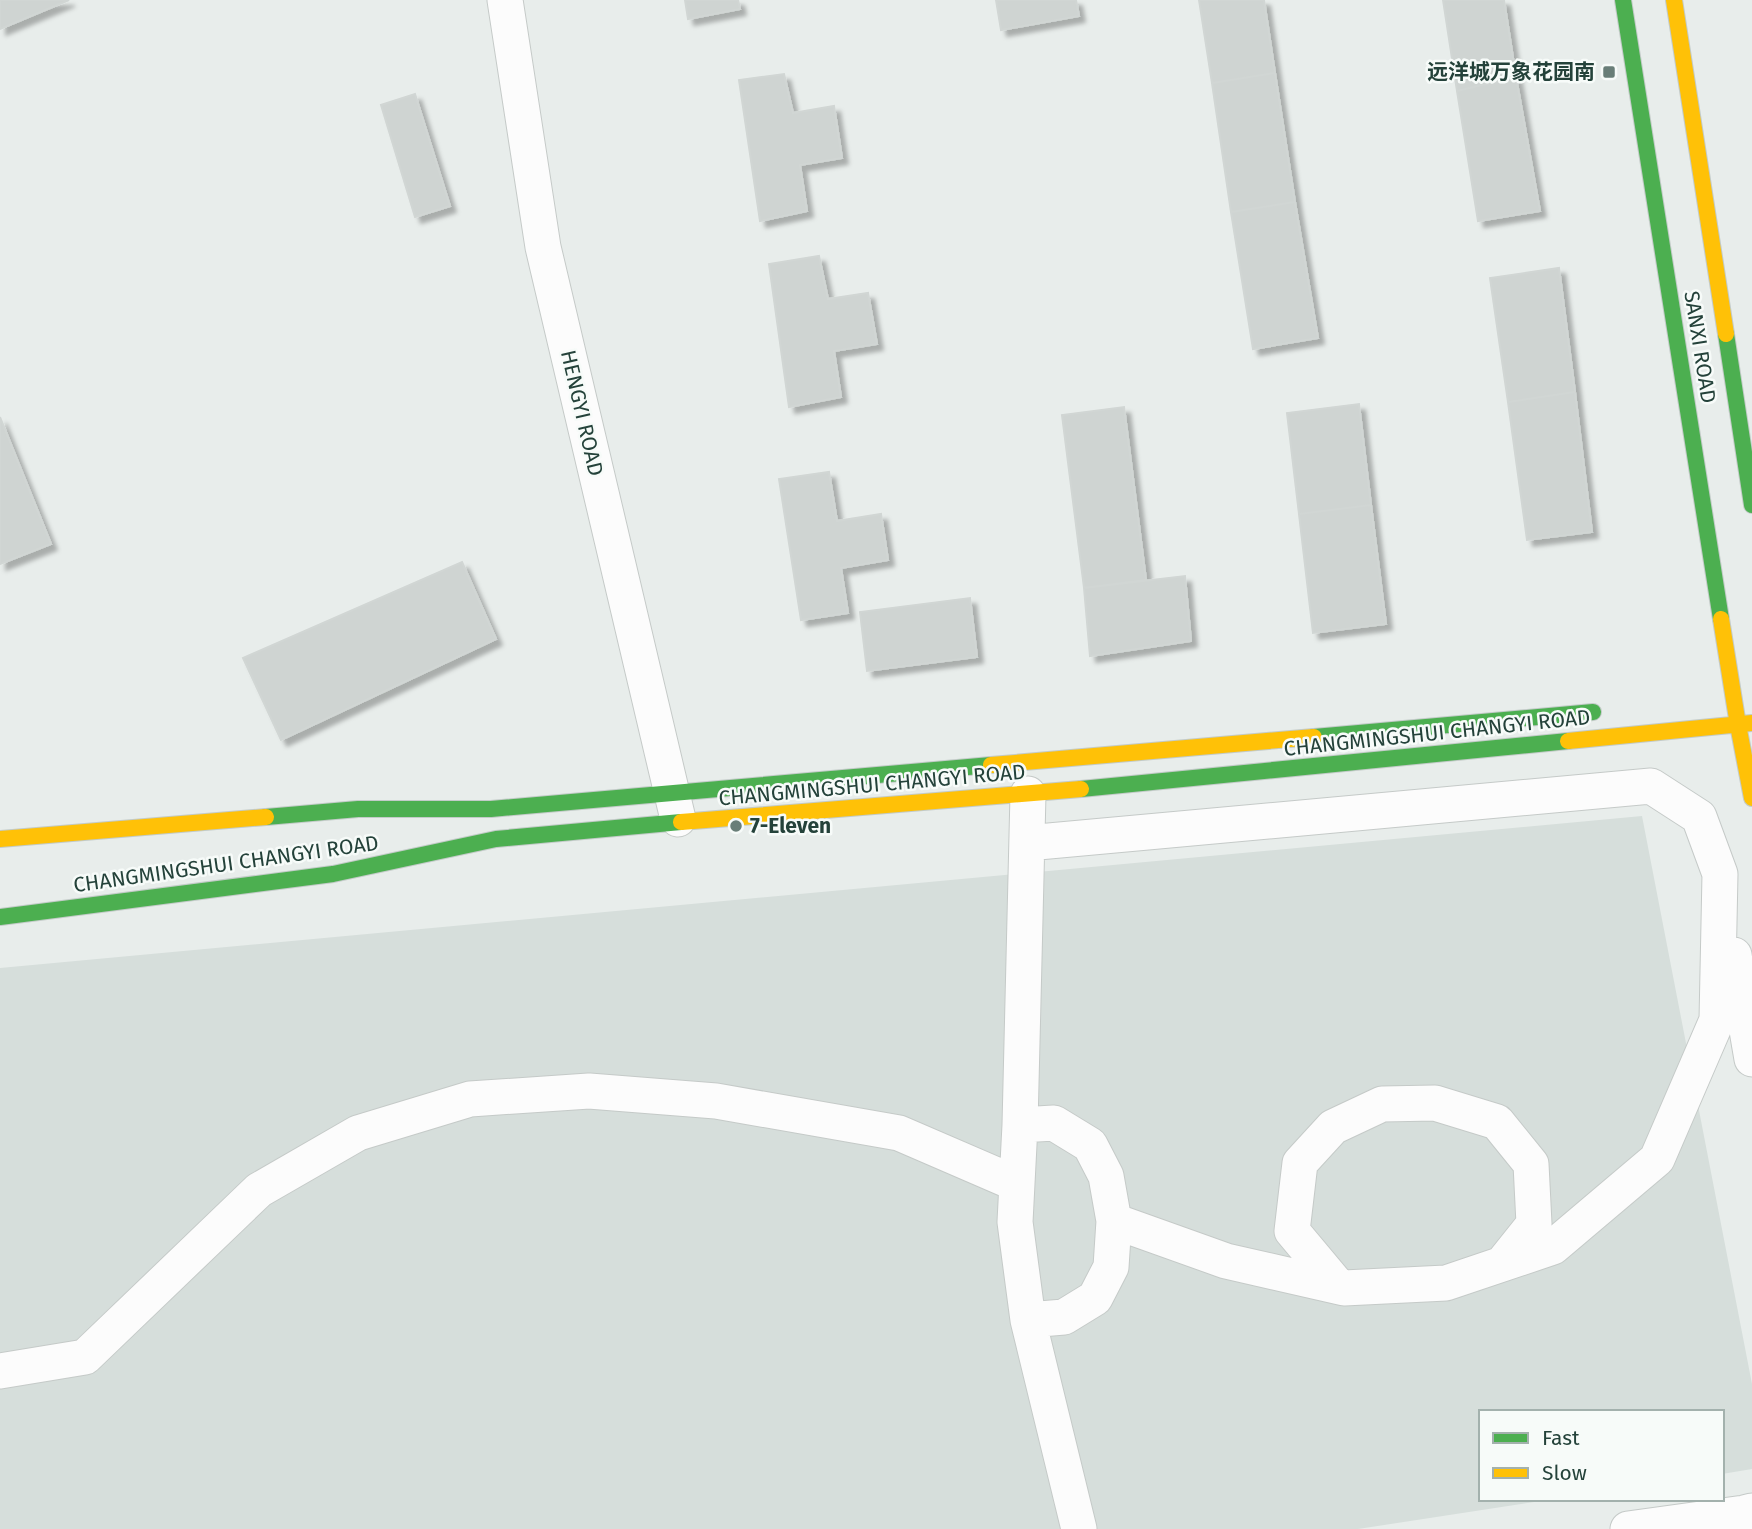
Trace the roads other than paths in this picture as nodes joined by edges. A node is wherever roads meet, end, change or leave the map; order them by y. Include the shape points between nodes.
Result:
1 (505, 0) edge
2 (1623, 0) edge
3 (1674, 0) edge
4 (1752, 505) edge
5 (1752, 696) edge
6 (1728, 701) junction
7 (1611, 711) dead end
8 (1745, 724) edge
9 (1028, 794) junction
10 (1752, 798) edge
11 (676, 808) junction
12 (0, 839) edge
13 (1027, 842) junction
14 (1720, 874) junction
15 (0, 917) edge
16 (1752, 1059) edge
17 (1020, 1125) junction
18 (1017, 1184) junction
19 (1114, 1221) junction
20 (1502, 1265) junction
21 (1338, 1286) junction
22 (1028, 1320) junction
23 (0, 1371) edge
24 (1752, 1511) edge
25 (1079, 1529) edge
26 (1628, 1529) edge

1 - 11 street, HENGYI ROAD via 543,247
2 - 6 street, SANXI ROAD
3 - 4 street, SANXI ROAD
5 - 6 street
6 - 8 street, SANXI ROAD
7 - 11 street, CHANGMINGSHUI CHANGYI ROAD
8 - 9 street, CHANGMINGSHUI CHANGYI ROAD
8 - 10 street, SANXI ROAD
9 - 11 street, CHANGMINGSHUI CHANGYI ROAD
9 - 13 street
11 - 12 street, CHANGMINGSHUI CHANGYI ROAD via 358,809
11 - 15 street, CHANGMINGSHUI CHANGYI ROAD via 496,839 333,874
13 - 14 street via 1651,786 1699,817
13 - 17 street
14 - 16 street
14 - 20 street via 1717,1020 1657,1159 1553,1247
17 - 18 street
17 - 19 street via 1054,1123 1090,1146 1106,1176
18 - 22 street via 1015,1222
18 - 23 street via 899,1133 716,1101 589,1091 470,1099 358,1133 259,1190 85,1357
19 - 21 street via 1226,1261
19 - 22 street via 1111,1267 1095,1298 1064,1317
20 - 21 street via 1446,1283
20 - 21 street via 1534,1224 1531,1164 1497,1122 1436,1103 1382,1104 1333,1127 1300,1163 1292,1231
22 - 25 street
24 - 26 street

